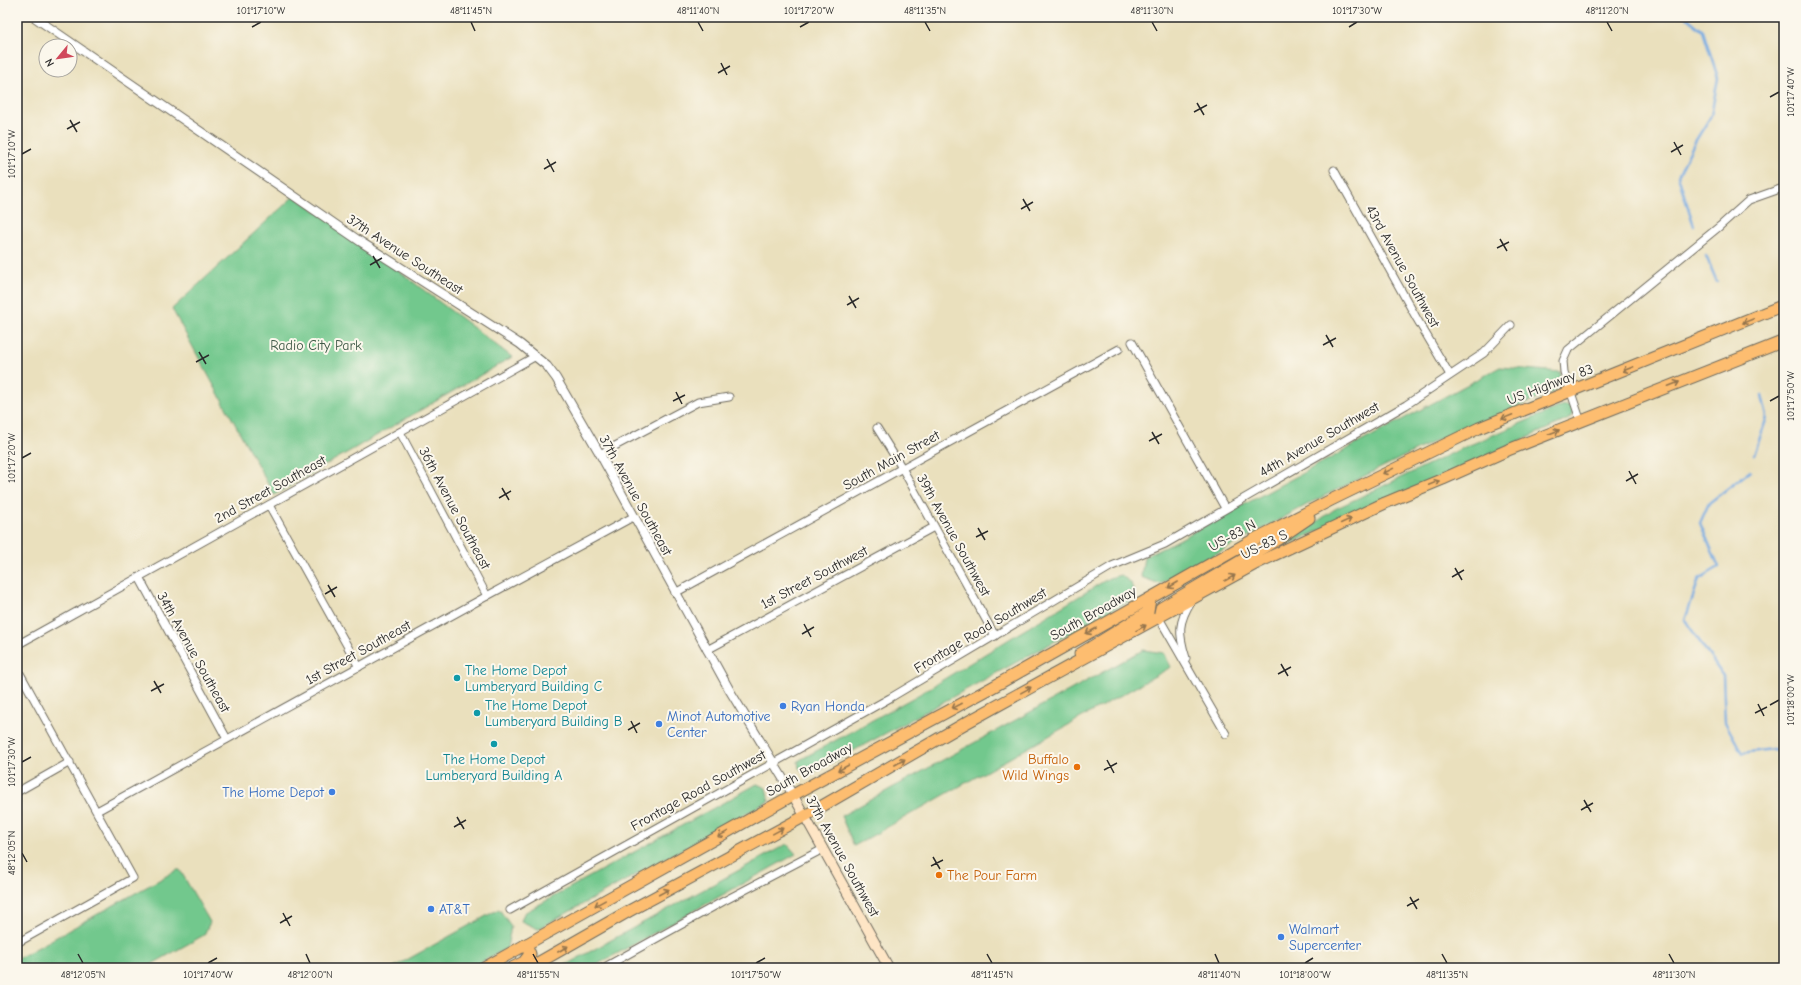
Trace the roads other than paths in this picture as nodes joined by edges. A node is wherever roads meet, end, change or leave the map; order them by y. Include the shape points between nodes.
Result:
1 (34, 17) edge
2 (1334, 170) dead end
3 (1784, 189) edge
4 (1784, 306) edge
5 (1511, 325) dead end
6 (1784, 341) edge
7 (1132, 342) dead end
8 (1119, 349) dead end
9 (536, 356) junction
10 (1450, 375) junction
11 (1570, 391) junction
12 (729, 397) dead end
13 (1581, 422) junction
14 (877, 428) dead end
15 (400, 432) junction
16 (600, 454) junction
17 (902, 468) junction
18 (1331, 500) junction
19 (269, 505) junction
20 (1225, 508) junction
21 (633, 517) junction
22 (934, 527) junction
23 (1128, 560) joint
24 (139, 577) junction
25 (675, 593) junction
26 (487, 596) junction
27 (1150, 598) junction
28 (1193, 598) junction
29 (1159, 618) junction
30 (995, 636) junction
31 (17, 645) edge
32 (707, 650) junction
33 (359, 667) junction
34 (17, 668) edge
35 (1190, 672) junction
36 (1052, 676) junction
37 (1226, 734) dead end
38 (227, 739) junction
39 (70, 762) junction
40 (773, 763) junction
41 (17, 792) edge
42 (793, 795) junction
43 (97, 811) junction
44 (805, 816) junction
45 (823, 849) junction
46 (510, 910) dead end
47 (17, 943) edge
48 (526, 944) junction
49 (484, 968) edge
50 (512, 968) edge
51 (529, 968) edge
52 (603, 968) edge
53 (889, 968) edge

1 - 9 street, 37th Avenue Southeast via 361,242
2 - 10 street, 43rd Avenue Southwest
3 - 11 street via 1758,195 1749,200 1568,350 1563,361
4 -> 11 highway, US Highway 83
5 - 10 street, 44th Avenue Southwest via 1484,353
13 -> 6 highway
7 - 20 street
8 - 17 street, South Main Street
9 - 15 street, 2nd Street Southeast
9 - 16 street, 37th Avenue Southeast via 556,378
10 - 20 street, 44th Avenue Southwest via 1406,405
11 - 13 street
11 -> 18 highway, US Highway 83 via 1479,428
12 - 16 street via 698,402
28 -> 13 highway, US-83 S via 1257,563 1385,503 1508,450
14 - 17 street, 39th Avenue Southwest
15 - 19 street, 2nd Street Southeast
15 - 26 street, 36th Avenue Southeast
16 - 21 street, 37th Avenue Southeast
17 - 22 street, 39th Avenue Southwest
17 - 25 street, South Main Street
18 -> 27 highway, US-83 N
18 - 29 highway via 1278,539 1161,608
19 - 24 street, 2nd Street Southeast
19 - 33 street
20 - 23 street, 44th Avenue Southwest via 1165,544
21 - 25 street, 37th Avenue Southeast
21 - 26 street, 1st Street Southeast
22 - 30 street, 39th Avenue Southwest
22 - 32 street, 1st Street Southwest
23 - 30 street, Frontage Road Southwest via 1112,566
24 - 31 street, 2nd Street Southeast
24 - 38 street, 34th Avenue Southeast
25 - 32 street, 37th Avenue Southwest
26 - 33 street, 1st Street Southeast
27 - 36 highway via 1148,612 1095,644
27 -> 42 highway, South Broadway
28 - 29 highway, US-83 S
28 - 35 street via 1180,623 1179,632
29 - 35 street
36 -> 29 highway
30 - 40 street, Frontage Road Southwest
32 - 40 street, 37th Avenue Southwest
33 - 38 street, 1st Street Southeast
34 - 39 street
35 - 37 street
44 -> 36 highway
38 - 43 street, 1st Street Southeast
39 - 41 street
39 - 43 street
40 - 42 street, 37th Avenue Southwest
40 - 46 street, Frontage Road Southwest
42 - 44 main road, 37th Avenue Southwest
42 -> 48 highway, South Broadway
43 - 47 street via 133,878
44 - 45 main road, 37th Avenue Southwest
51 -> 44 highway
45 - 52 street
45 - 53 main road, 37th Avenue Southwest
48 - 49 highway, South Broadway
48 - 50 highway via 530,954 524,962

